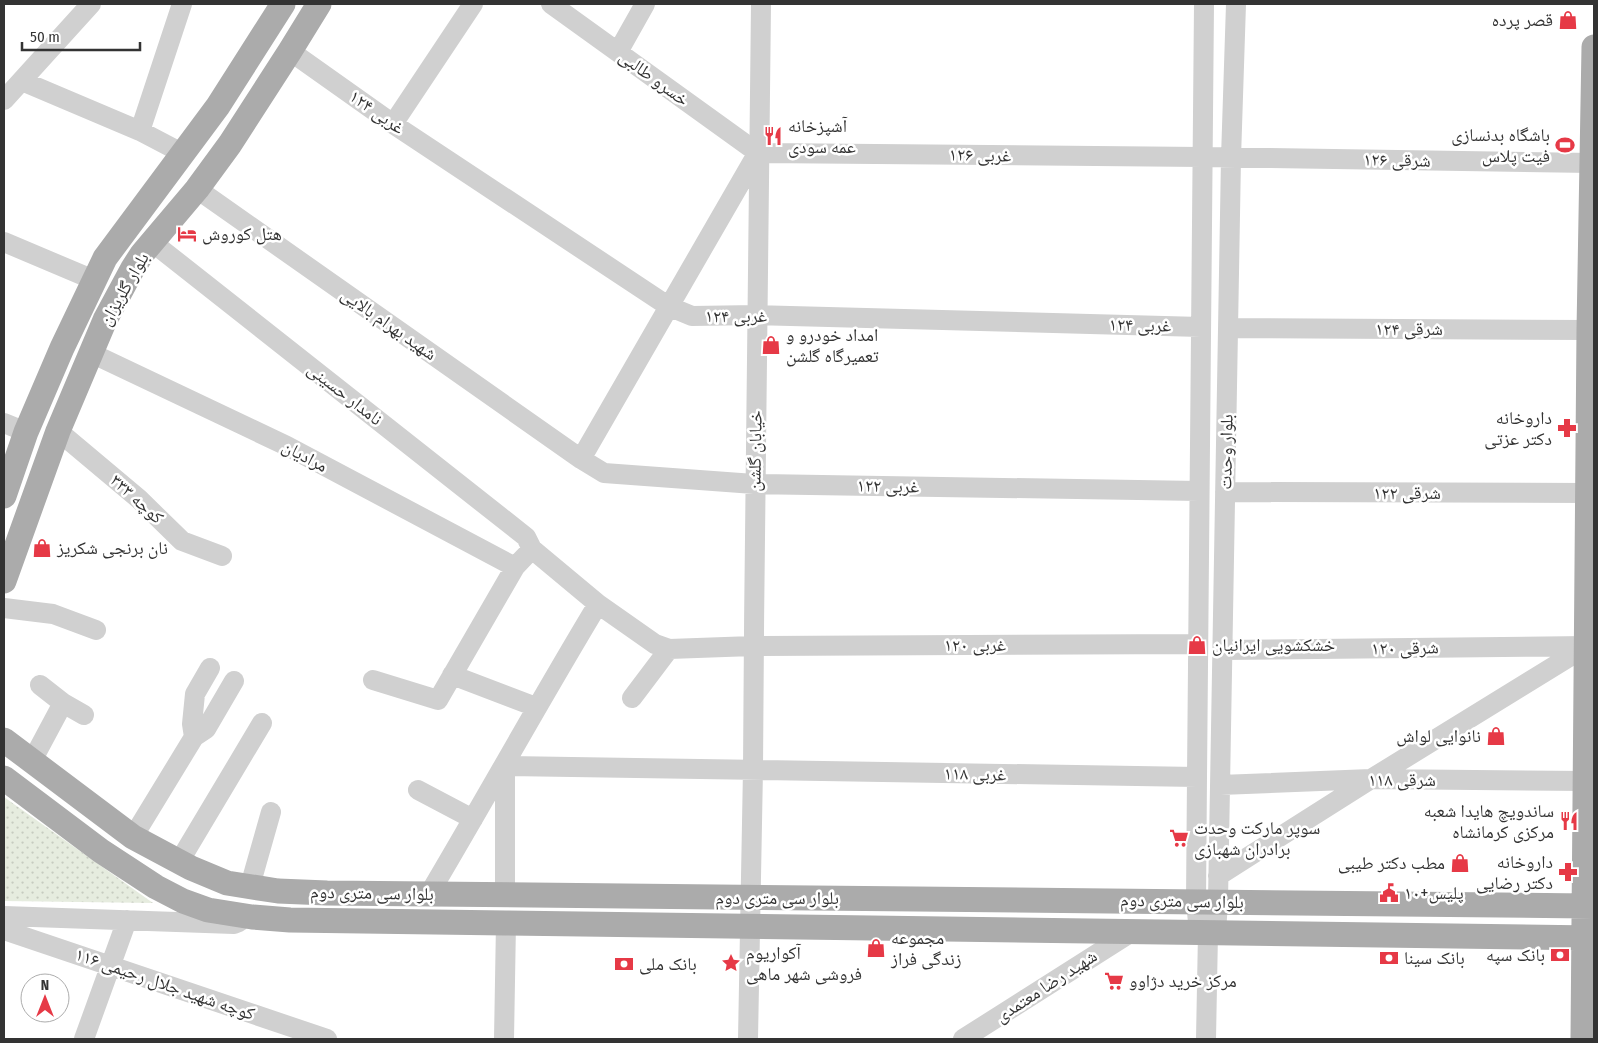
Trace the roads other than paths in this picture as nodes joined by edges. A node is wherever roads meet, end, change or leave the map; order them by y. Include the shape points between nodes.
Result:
1 (91, 4) edge
2 (182, 4) edge
3 (283, 4) edge
4 (319, 4) edge
5 (473, 4) edge
6 (551, 4) edge
7 (645, 4) edge
8 (762, 4) edge
9 (1204, 4) edge
10 (1236, 4) edge
11 (1594, 47) edge
12 (290, 51) junction
13 (618, 52) junction
14 (22, 81) junction
15 (4, 100) edge
16 (393, 124) junction
17 (140, 131) junction
18 (758, 152) junction
19 (182, 153) junction
20 (1202, 157) junction
21 (1231, 158) junction
22 (1592, 163) junction
23 (197, 189) junction
24 (4, 242) edge
25 (152, 242) junction
26 (94, 280) junction
27 (668, 306) junction
28 (756, 316) junction
29 (1201, 327) junction
30 (1228, 328) junction
31 (1589, 330) junction
32 (91, 353) junction
33 (1592, 417) edge
34 (15, 428) edge
35 (58, 430) junction
36 (581, 459) junction
37 (754, 484) junction
38 (1199, 491) junction
39 (1225, 492) junction
40 (1588, 493) junction
41 (4, 496) edge
42 (532, 549) junction
43 (222, 556) dead end
44 (514, 567) junction
45 (4, 580) edge
46 (598, 604) junction
47 (4, 608) edge
48 (96, 630) dead end
49 (1198, 644) junction
50 (753, 646) junction
51 (1587, 646) junction
52 (669, 649) junction
53 (1223, 650) junction
54 (210, 668) dead end
55 (452, 675) junction
56 (373, 680) dead end
57 (234, 682) dead end
58 (40, 685) dead end
59 (632, 698) dead end
60 (63, 703) junction
61 (536, 707) junction
62 (84, 715) dead end
63 (262, 723) dead end
64 (4, 728) edge
65 (194, 737) junction
66 (18, 750) edge
67 (505, 766) junction
68 (753, 770) junction
69 (1197, 777) junction
70 (1371, 779) junction
71 (1585, 781) junction
72 (7, 782) edge
73 (1220, 785) junction
74 (418, 790) dead end
75 (270, 812) dead end
76 (473, 820) junction
77 (133, 837) junction
78 (179, 862) junction
79 (1218, 876) junction
80 (250, 886) junction
81 (429, 894) junction
82 (505, 895) junction
83 (750, 898) junction
84 (1207, 901) junction
85 (1589, 906) edge
86 (4, 916) edge
87 (252, 917) junction
88 (126, 920) junction
89 (506, 923) junction
90 (750, 927) junction
91 (4, 930) edge
92 (1130, 933) junction
93 (1207, 933) junction
94 (1588, 938) edge
95 (110, 966) junction
96 (84, 1039) edge
97 (327, 1039) edge
98 (504, 1039) edge
99 (748, 1039) edge
100 (963, 1039) edge
101 (1206, 1039) edge
102 (1582, 1039) edge

1 - 14 street
2 - 17 street
3 - 19 main road, بلوار گلریزان via 218,106
4 - 12 main road, بلوار گلریزان
5 - 16 street
6 - 13 street, خسرو طالبی
7 - 13 street
8 - 18 street, خیابان گلشن
9 - 20 street, بلوار وحدت
10 - 21 street, بلوار وحدت
11 - 22 main road
12 - 16 street, ۱۲۴ غربی
12 - 23 main road, بلوار گلریزان
13 - 18 street, خسرو طالبی
14 - 15 street
14 - 17 street
16 - 27 street, ۱۲۴ غربی
17 - 19 street
18 - 20 street, ۱۲۶ غربی
18 - 27 street
18 - 28 street, خیابان گلشن
19 - 26 main road, بلوار گلریزان via 105,258
20 - 21 street, ۱۲۶ غربی
20 - 29 street, بلوار وحدت
21 - 22 street, ۱۲۶ شرقی
21 - 30 street, بلوار وحدت
22 - 31 main road
23 - 25 main road, بلوار گلریزان
23 - 36 street, شهید بهرام بالایی
24 - 26 street
25 - 32 main road, بلوار گلریزان via 133,268
25 - 42 street, نامدار حسینی via 526,537
26 - 34 main road, بلوار گلریزان via 62,348
27 - 28 street, ۱۲۴ غربی via 692,316
27 - 36 street
28 - 29 street, ۱۲۴ غربی
28 - 37 street, خیابان گلشن
29 - 38 street, بلوار وحدت
30 - 31 street, ۱۲۴ شرقی
30 - 39 street, بلوار وحدت
31 - 33 main road
32 - 35 main road, بلوار گلریزان
32 - 44 street, مرادیان via 287,446
33 - 40 main road
34 - 41 main road, بلوار گلریزان
35 - 43 street, کوچه ۳۳۳ via 139,499 182,541
35 - 45 main road, بلوار گلریزان
36 - 37 street, ۱۲۲ غربی via 604,473
37 - 38 street, ۱۲۲ غربی
37 - 50 street, خیابان گلشن
38 - 49 street, بلوار وحدت
39 - 40 street, ۱۲۲ شرقی
39 - 53 street, بلوار وحدت
40 - 51 main road
42 - 44 street
42 - 46 street, نامدار حسینی
44 - 55 street
46 - 52 street, نامدار حسینی via 655,644
46 - 61 street
47 - 48 street via 53,614
49 - 50 street, ۱۲۰ غربی
49 - 69 street, بلوار وحدت
50 - 52 street, ۱۲۰ غربی
50 - 68 street, خیابان گلشن
51 - 53 street, ۱۲۰ شرقی
51 - 70 street
51 - 71 main road
52 - 59 street
53 - 73 street, بلوار وحدت
54 - 65 street via 195,694
55 - 56 street via 438,700
55 - 61 street
57 - 65 street via 206,729
58 - 60 street
60 - 62 street
60 - 66 street
61 - 67 street
63 - 78 street
64 - 66 main road
65 - 77 street
66 - 77 main road, بلوار سی متری دوم
67 - 68 street, ۱۱۸ غربی
67 - 76 street
67 - 82 street
68 - 69 street, ۱۱۸ غربی
68 - 83 street, خیابان گلشن
69 - 84 street, بلوار وحدت
70 - 71 street, ۱۱۸ شرقی
70 - 73 street, ۱۱۸ شرقی
70 - 79 street
71 - 85 main road
72 - 87 main road, بلوار سی متری دوم via 156,887 208,910
73 - 79 street, بلوار وحدت
74 - 76 street
75 - 80 street
76 - 81 street
77 - 78 main road, بلوار سی متری دوم
78 - 80 main road, بلوار سی متری دوم via 227,883
79 - 84 street, بلوار وحدت
80 - 81 main road, بلوار سی متری دوم via 327,893
81 - 82 main road, بلوار سی متری دوم
82 - 83 main road, بلوار سی متری دوم
83 - 84 main road, بلوار سی متری دوم
83 - 90 street, خیابان گلشن
84 - 85 main road, بلوار سی متری دوم
84 - 93 street
85 - 94 main road
86 - 88 street
87 - 88 street via 234,924
87 - 89 main road, بلوار سی متری دوم
88 - 95 street
89 - 90 main road, بلوار سی متری دوم
89 - 98 street
90 - 92 main road, بلوار سی متری دوم
90 - 99 street, خیابان گلشن
91 - 95 street, کوچه شهید جلال رحیمی ۱۱۶
92 - 93 main road, بلوار سی متری دوم
92 - 100 street, شهید رضا معتمدی
93 - 94 main road, بلوار سی متری دوم
93 - 101 street
94 - 102 main road
95 - 96 street
95 - 97 street, کوچه شهید جلال رحیمی ۱۱۶

